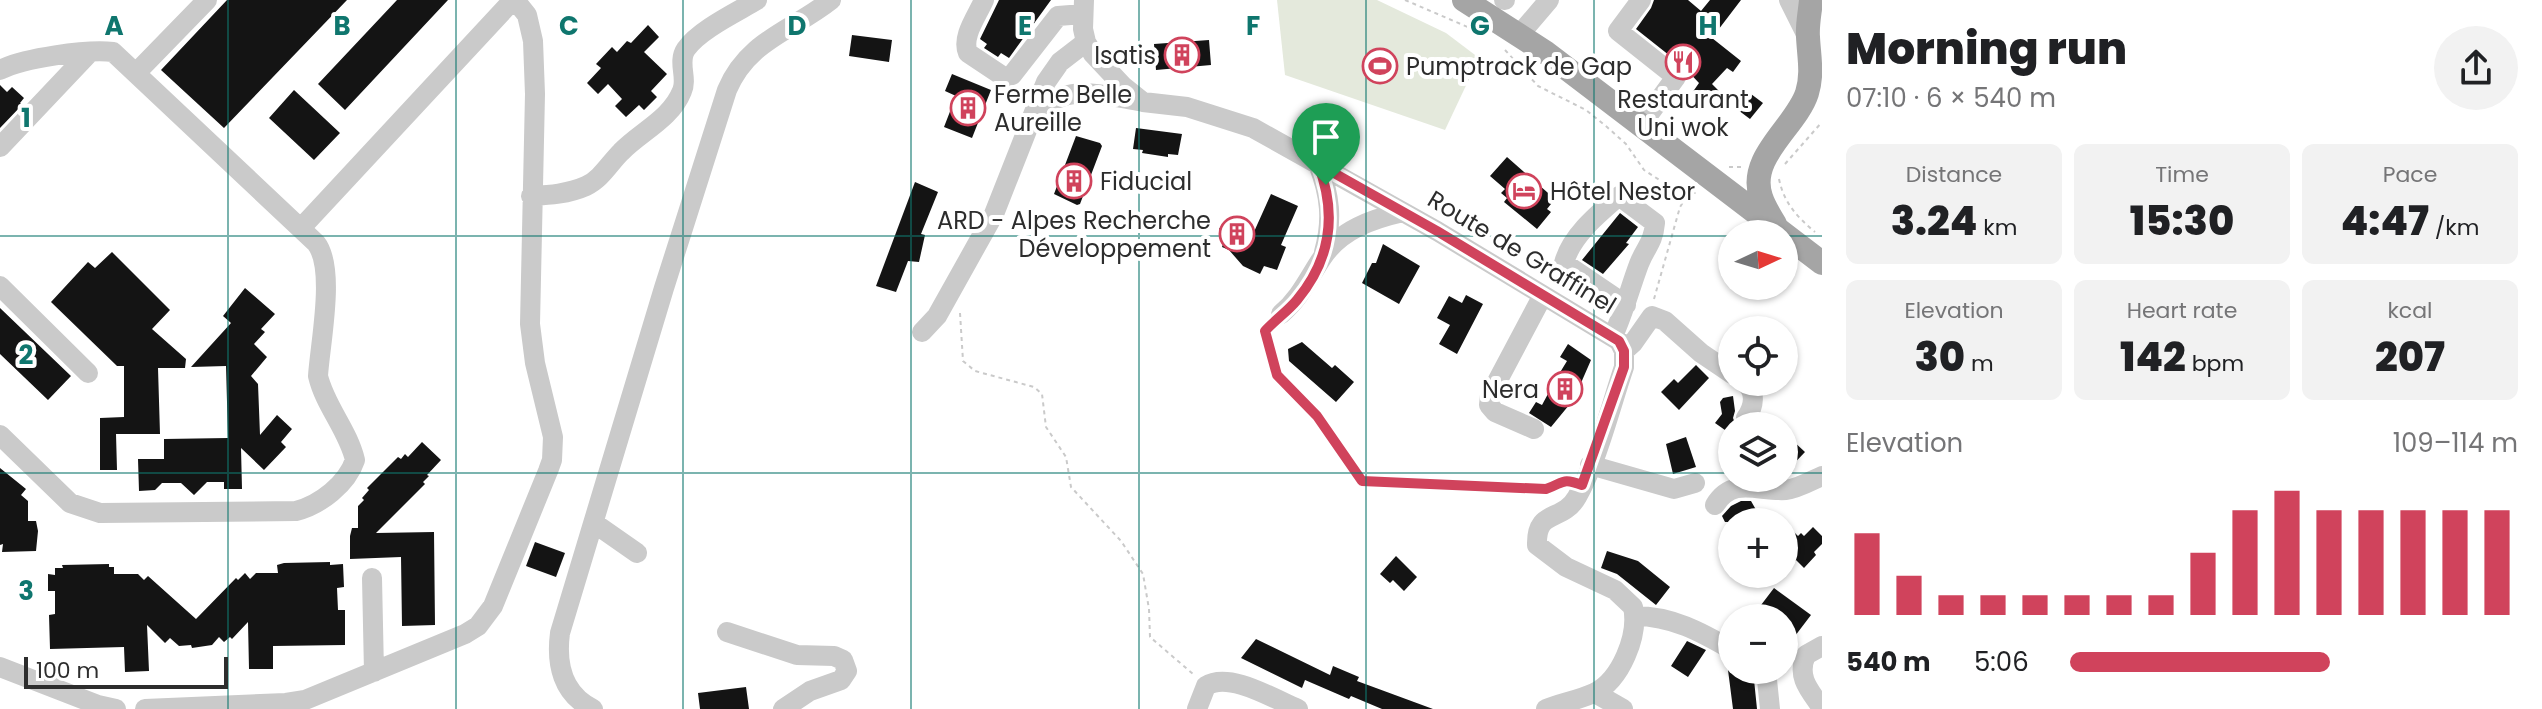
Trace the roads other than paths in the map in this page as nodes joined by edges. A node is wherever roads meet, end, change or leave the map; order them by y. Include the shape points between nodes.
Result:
1 (207, 0) edge
2 (514, 0) edge
3 (757, 0) edge
4 (831, 0) edge
5 (984, 0) edge
6 (1464, 0) edge
7 (1549, 0) edge
8 (1641, 0) edge
9 (1789, 0) edge
10 (1811, 0) edge
11 (1084, 7) edge
12 (1808, 38) junction
13 (1086, 42) junction
14 (1512, 42) junction
15 (90, 52) junction
16 (1060, 62) junction
17 (1106, 68) junction
18 (0, 70) edge
19 (136, 73) junction
20 (1816, 75) edge
21 (1076, 92) junction
22 (1143, 102) junction
23 (1037, 111) junction
24 (1641, 125) junction
25 (0, 147) edge
26 (1318, 164) junction
27 (1356, 186) junction
28 (531, 196) junction
29 (1376, 197) junction
30 (1330, 209) junction
31 (1403, 212) junction
32 (1765, 220) edge
33 (1774, 220) edge
34 (1360, 226) junction
35 (301, 228) junction
36 (1798, 245) edge
37 (1323, 255) junction
38 (1822, 263) edge
39 (0, 286) edge
40 (1543, 295) junction
41 (1626, 305) junction
42 (1281, 314) road end
43 (922, 332) dead end
44 (1619, 343) junction
45 (1718, 365) edge
46 (88, 373) dead end
47 (1534, 429) dead end
48 (0, 435) edge
49 (1586, 475) junction
50 (1822, 476) edge
51 (1695, 483) dead end
52 (1715, 505) dead end
53 (594, 523) junction
54 (637, 553) dead end
55 (372, 578) dead end
56 (1635, 616) junction
57 (727, 632) dead end
58 (1718, 642) edge
59 (1822, 646) edge
60 (0, 667) edge
61 (374, 672) junction
62 (1767, 684) edge
63 (1595, 693) junction
64 (1822, 708) edge
65 (116, 709) edge
66 (145, 709) edge
67 (593, 709) edge
68 (783, 709) edge
69 (1197, 709) edge
70 (1298, 709) edge
71 (1546, 709) edge
72 (1623, 709) edge
73 (1770, 709) edge

1 - 19 street
2 - 28 street via 527,15 533,41
2 - 35 street
3 - 28 street via 686,48 677,101 599,178 568,192
4 - 53 street via 761,45 733,75
5 - 11 street via 965,49 1004,77 1012,75 1058,16
6 - 14 main road
7 - 14 street
8 - 24 street via 1618,31 1676,77
9 - 12 street
10 - 12 main road
11 - 13 street
12 - 20 main road
13 - 16 street
13 - 17 street
14 - 24 main road
15 - 18 street
15 - 19 street via 113,52
15 - 25 street
16 - 21 street via 1064,82
16 - 23 street via 1046,82
17 - 21 street via 1093,84
17 - 22 street
19 - 35 street
20 - 33 main road via 1760,169 1760,196
21 - 22 street, Route de Graffinel
21 - 23 street
22 - 26 street, Route de Graffinel via 1187,107 1235,121
23 - 43 street via 994,214 937,316
24 - 32 main road
26 - 27 street, Route de Graffinel
26 - 30 street
27 - 29 street, Route de Graffinel
27 - 30 street via 1340,194
28 - 61 street via 531,332 553,437 552,460 487,615 471,631
29 - 31 street, Route de Graffinel
29 - 34 street
30 - 34 street via 1340,225
30 - 37 street
31 - 34 street
31 - 40 street, Route de Graffinel
34 - 37 street
35 - 48 street via 320,248 326,264 319,380 355,460 331,492 296,511 100,513 70,503
36 - 38 main road
37 - 42 street via 1302,294
39 - 46 street
40 - 44 street, Route de Graffinel
40 - 47 street via 1489,405
41 - 41 street via 1655,223 1619,196 1592,219 1564,263
41 - 44 street
44 - 45 street via 1633,343 1652,316
44 - 49 street, Route de Graffinel via 1624,367
49 - 51 street via 1674,489
49 - 56 street, Route de Graffinel via 1570,506 1543,520 1537,545 1566,567 1615,590
50 - 52 street via 1788,490 1737,488 1722,494
53 - 54 street
53 - 67 street via 558,655 566,684
55 - 61 street
56 - 58 street via 1697,629
56 - 63 street via 1620,665
57 - 68 street via 797,655 843,660 847,671 841,680 810,691
59 - 64 street via 1806,655 1802,673
60 - 65 street
61 - 66 street via 294,702
62 - 73 street
63 - 71 street
63 - 72 street
69 - 70 street via 1213,681 1234,682

